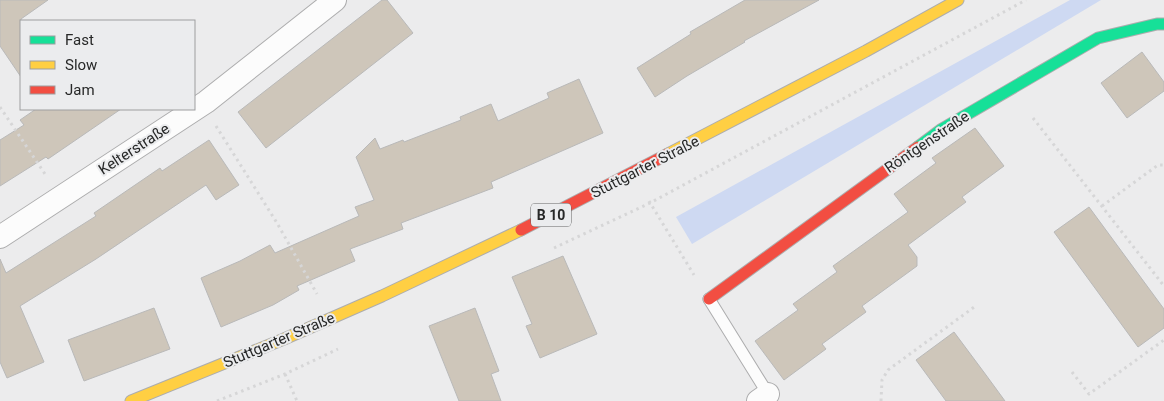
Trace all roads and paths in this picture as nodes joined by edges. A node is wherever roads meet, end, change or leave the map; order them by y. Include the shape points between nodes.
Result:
1 (335, 0) edge
2 (958, 0) edge
3 (1164, 24) edge
4 (202, 105) junction
5 (0, 106) edge
6 (194, 110) edge
7 (195, 110) edge
8 (1033, 118) dead end
9 (1164, 165) edge
10 (51, 184) dead end
11 (650, 203) dead end
12 (1102, 206) junction
13 (0, 237) edge
14 (1164, 286) edge
15 (709, 299) junction
16 (976, 305) dead end
17 (331, 318) junction
18 (1164, 340) edge
19 (1072, 372) dead end
20 (284, 374) dead end
21 (763, 397) edge
22 (131, 401) edge
23 (297, 401) edge
24 (881, 401) edge

1 - 4 street, Kelterstraße
2 - 17 main road, Stuttgarter Straße / B 10 via 866,52 524,229
3 - 15 main road, Röntgenstraße via 1098,38 942,129
4 - 7 street, Kelterstraße
4 - 17 path via 277,223
5 - 10 path
6 - 13 street, Kelterstraße
8 - 12 path
9 - 12 path via 1158,165
11 - 15 path
12 - 14 path
15 - 21 lane
16 - 24 path via 888,370 882,380
17 - 22 main road, Stuttgarter Straße / B 10
18 - 19 path via 1089,394
20 - 23 path

